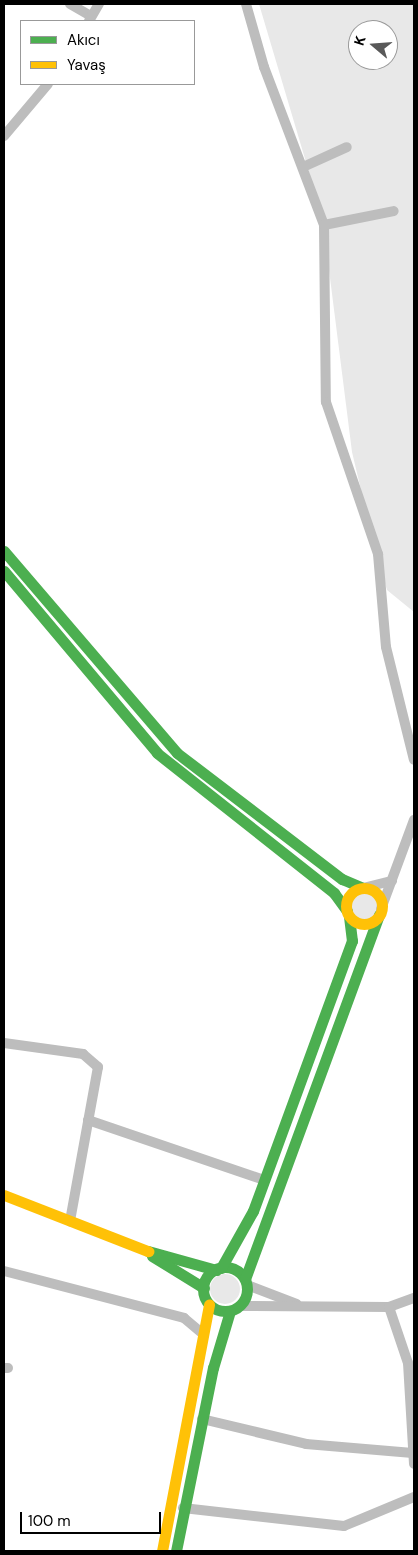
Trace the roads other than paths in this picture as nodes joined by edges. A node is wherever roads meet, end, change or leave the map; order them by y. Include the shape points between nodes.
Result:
1 (70, 4) edge
2 (99, 4) edge
3 (246, 4) edge
4 (90, 19) edge
5 (47, 85) edge
6 (4, 136) edge
7 (347, 146) dead end
8 (303, 167) junction
9 (394, 211) dead end
10 (324, 225) junction
11 (4, 551) edge
12 (4, 571) edge
13 (414, 760) edge
14 (414, 820) edge
15 (392, 881) junction
16 (363, 888) junction
17 (380, 912) junction
18 (348, 914) junction
19 (4, 1043) edge
20 (88, 1120) junction
21 (264, 1180) junction
22 (4, 1195) edge
23 (70, 1221) junction
24 (148, 1251) junction
25 (218, 1269) junction
26 (4, 1271) edge
27 (246, 1282) junction
28 (204, 1288) junction
29 (414, 1298) edge
30 (209, 1304) junction
31 (305, 1307) junction
32 (389, 1307) junction
33 (235, 1308) junction
34 (204, 1335) junction
35 (202, 1418) junction
36 (413, 1427) edge
37 (413, 1453) edge
38 (414, 1464) edge
39 (414, 1497) edge
40 (183, 1508) junction
41 (162, 1551) edge
42 (176, 1551) edge

1 - 4 street
2 - 4 street
3 - 8 street via 264,67
5 - 6 street
7 - 8 street
8 - 10 street
9 - 10 street
10 - 13 street via 326,402 378,554 386,647
11 - 16 street via 177,753 342,879
12 - 18 street via 157,753 334,893
14 - 15 street
15 - 16 street
15 - 17 street
16 - 17 street via 377,894
16 - 18 street via 349,896
17 - 18 street via 365,924
17 - 27 street
18 - 21 street via 352,941
19 - 20 street via 92,1058 98,1067
20 - 21 street
20 - 23 street
21 - 25 street via 247,1224
22 - 23 street
23 - 24 street
24 - 25 street
24 - 28 street
25 - 27 street via 234,1270
25 - 28 street
26 - 34 street via 184,1318
27 - 31 street
27 - 33 street
28 - 30 street
29 - 32 street
30 - 33 street
30 - 34 street
31 - 32 street
31 - 33 street
32 - 36 street via 408,1364
33 - 35 street
34 - 41 street
35 - 37 street via 306,1444
35 - 40 street
36 - 37 street
37 - 38 street
39 - 40 street via 344,1526
40 - 42 street

